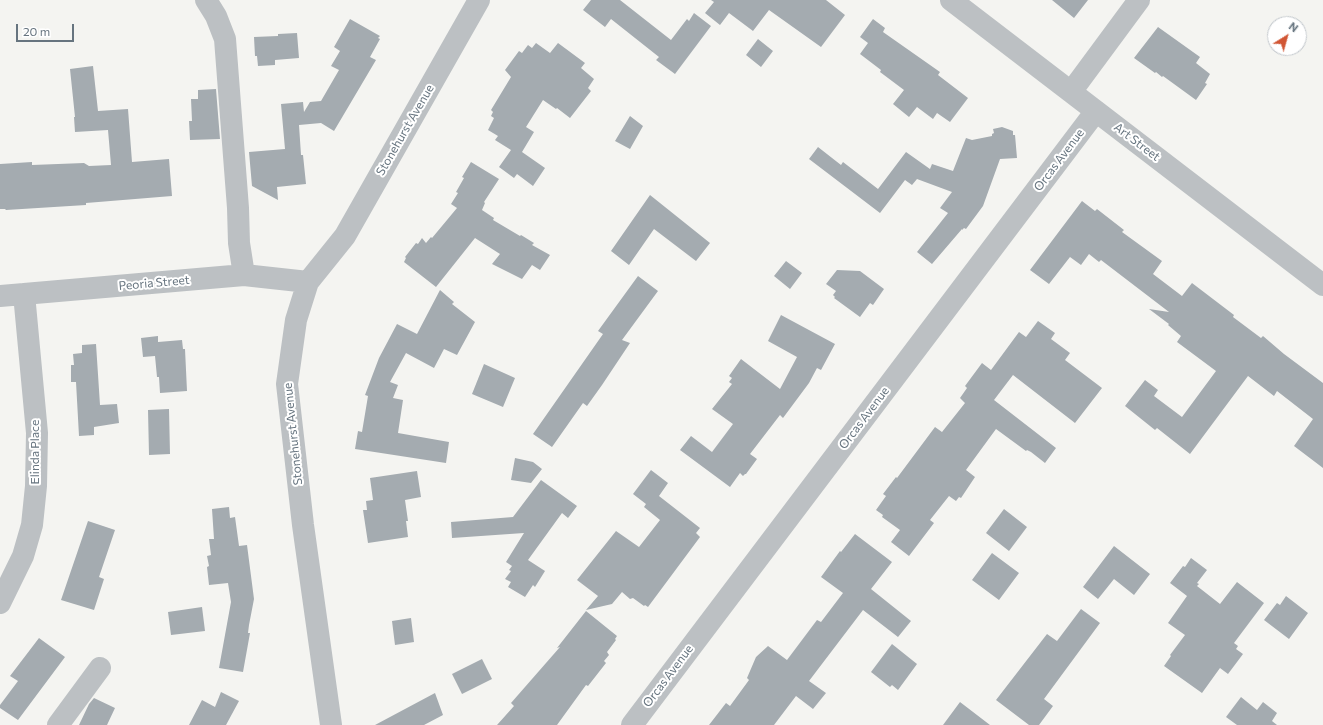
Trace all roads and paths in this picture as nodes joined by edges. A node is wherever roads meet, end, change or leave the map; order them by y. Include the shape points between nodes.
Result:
1 (206, 0) edge
2 (479, 0) edge
3 (951, 0) edge
4 (1139, 0) edge
5 (1071, 92) junction
6 (1096, 111) junction
7 (244, 275) junction
8 (308, 282) junction
9 (1323, 285) edge
10 (24, 294) junction
11 (0, 296) edge
12 (0, 603) edge
13 (100, 668) dead end
14 (58, 725) edge
15 (331, 725) edge
16 (632, 725) edge

1 - 7 street via 225,39 239,243
2 - 8 street, Stonehurst Avenue via 345,236
3 - 5 street, Art Street
4 - 5 street
5 - 6 street, Art Street
6 - 9 street, Art Street
6 - 16 street, Orcas Avenue
7 - 8 street, Peoria Street
7 - 10 street, Peoria Street
8 - 15 street, Stonehurst Avenue via 296,320 287,384 303,525
10 - 11 street, Peoria Street
10 - 12 street, Elinda Place via 37,433 36,486 32,525 23,556
13 - 14 street

